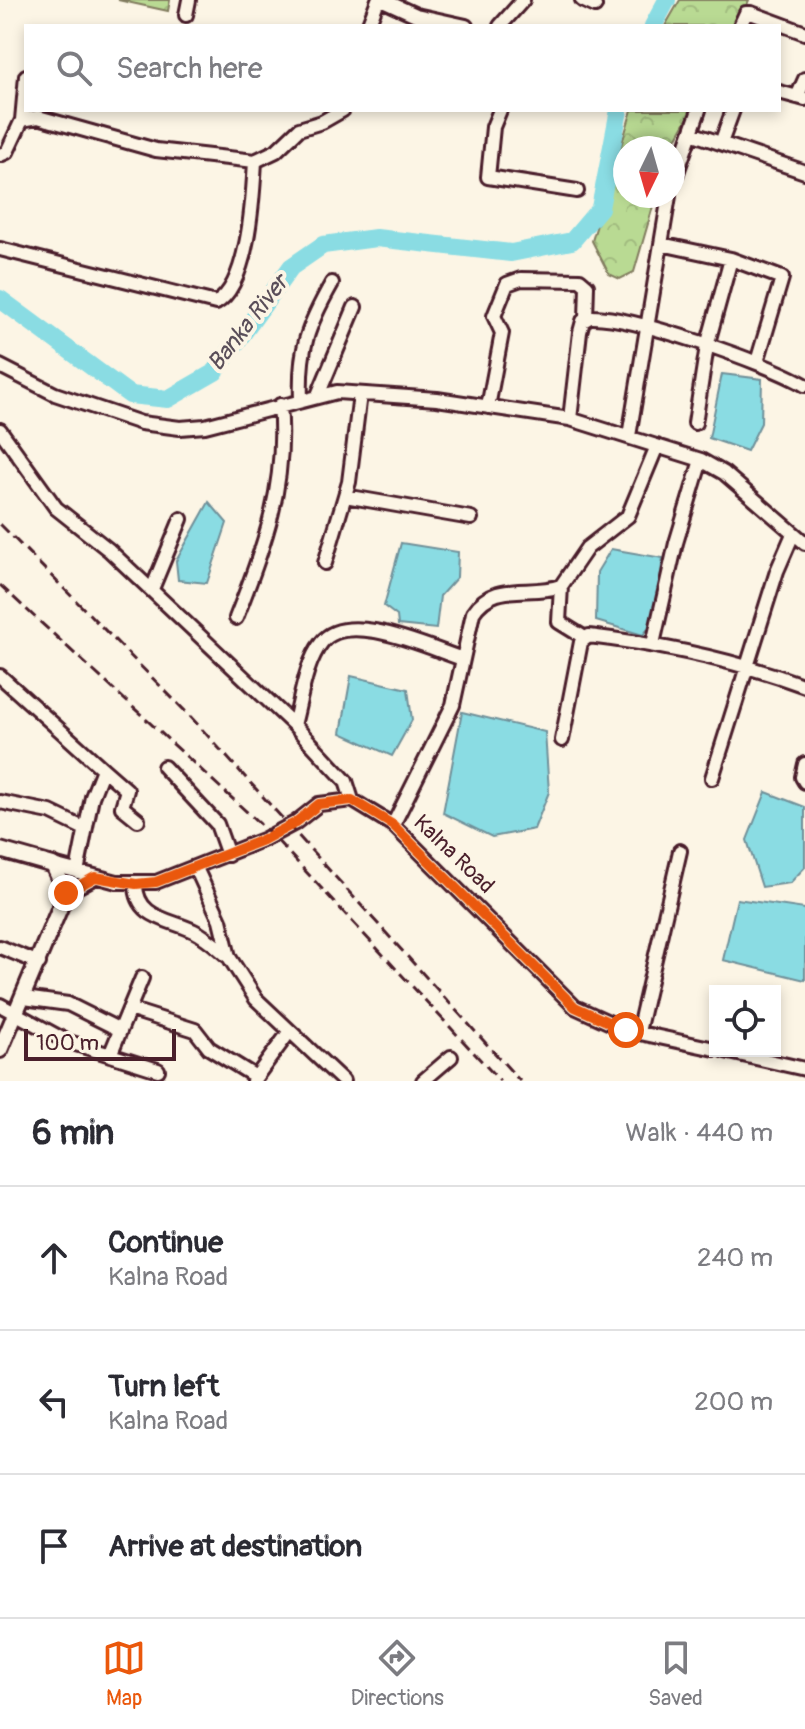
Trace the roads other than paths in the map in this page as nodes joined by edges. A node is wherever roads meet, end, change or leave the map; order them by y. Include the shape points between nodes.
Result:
1 (189, 0) edge
2 (380, 0) edge
3 (523, 0) edge
4 (582, 0) edge
5 (595, 6) dead end
6 (186, 15) dead end
7 (369, 24) edge
8 (457, 24) edge
9 (507, 24) edge
10 (741, 24) edge
11 (781, 24) edge
12 (781, 24) edge
13 (805, 33) edge
14 (805, 79) edge
15 (781, 93) edge
16 (24, 98) edge
17 (801, 98) edge
18 (340, 112) edge
19 (499, 112) edge
20 (698, 112) edge
21 (732, 112) edge
22 (22, 120) junction
23 (691, 133) junction
24 (721, 143) junction
25 (685, 150) edge
26 (0, 155) edge
27 (255, 161) junction
28 (805, 172) edge
29 (577, 191) dead end
30 (667, 208) edge
31 (661, 244) junction
32 (0, 249) edge
33 (731, 259) junction
34 (332, 283) dead end
35 (355, 307) dead end
36 (586, 318) junction
37 (647, 329) junction
38 (707, 346) junction
39 (757, 362) junction
40 (0, 366) edge
41 (805, 385) edge
42 (360, 394) junction
43 (318, 395) junction
44 (301, 399) junction
45 (280, 405) junction
46 (488, 407) junction
47 (570, 419) junction
48 (695, 423) dead end
49 (0, 430) edge
50 (629, 436) junction
51 (657, 446) junction
52 (701, 460) junction
53 (345, 496) junction
54 (471, 518) dead end
55 (181, 519) dead end
56 (793, 534) junction
57 (805, 543) edge
58 (325, 563) dead end
59 (561, 586) junction
60 (152, 589) junction
61 (236, 618) dead end
62 (585, 638) junction
63 (653, 644) junction
64 (463, 659) junction
65 (746, 666) junction
66 (0, 676) edge
67 (805, 686) edge
68 (294, 725) junction
69 (562, 740) dead end
70 (805, 764) edge
71 (164, 767) dead end
72 (103, 769) junction
73 (712, 778) dead end
74 (805, 782) edge
75 (352, 800) junction
76 (0, 802) edge
77 (138, 820) dead end
78 (393, 825) junction
79 (85, 829) junction
80 (0, 850) edge
81 (680, 851) dead end
82 (228, 855) junction
83 (53, 865) junction
84 (196, 868) junction
85 (77, 872) junction
86 (95, 877) junction
87 (136, 884) junction
88 (66, 893) junction
89 (0, 947) edge
90 (229, 957) junction
91 (39, 963) junction
92 (142, 978) dead end
93 (24, 998) junction
94 (0, 1005) edge
95 (129, 1009) junction
96 (17, 1012) junction
97 (120, 1030) junction
98 (290, 1031) junction
99 (638, 1032) junction
100 (709, 1048) edge
101 (0, 1049) edge
102 (110, 1055) junction
103 (451, 1057) dead end
104 (752, 1057) edge
105 (805, 1069) edge
106 (158, 1070) dead end
107 (254, 1079) edge
108 (341, 1080) edge
109 (423, 1081) edge

1 - 6 street
2 - 7 street
2 - 8 street
3 - 9 street
4 - 5 street
10 - 12 street via 751,13
11 - 13 street
14 - 17 street
15 - 17 street
16 - 22 street
18 - 27 street via 299,129 276,151
19 - 29 street via 488,177
20 - 23 street
21 - 24 street
22 - 26 street via 7,152
22 - 27 street via 51,120 156,150
23 - 24 street
23 - 25 street
24 - 28 street
27 - 32 street via 241,263 233,285 216,303
30 - 31 street
31 - 33 street
31 - 37 street
33 - 38 street
33 - 39 street via 782,278
34 - 44 street via 307,327
35 - 43 street
36 - 37 street via 598,316
36 - 46 street via 587,286 580,280 521,279 507,284 494,316 502,333
36 - 47 street via 576,353
37 - 38 street
37 - 50 street
38 - 39 street
38 - 48 street
39 - 41 street
40 - 45 street via 55,394 157,426 205,426
42 - 43 street
42 - 46 street
42 - 53 street
43 - 44 street
44 - 45 street
45 - 61 street via 278,491
46 - 47 street
47 - 50 street
49 - 60 street via 56,508
50 - 51 street
51 - 52 street
51 - 59 street via 628,516 587,548
52 - 56 street via 724,473
52 - 63 street
53 - 54 street
53 - 58 street
55 - 60 street
56 - 57 street
56 - 65 street
59 - 62 street via 559,622
59 - 64 street via 498,592 481,601 473,613
60 - 68 street
62 - 63 street
62 - 69 street
63 - 65 street
64 - 68 street via 373,630 328,636 314,656
64 - 78 street via 453,705
65 - 67 street
65 - 73 street
66 - 72 street
68 - 75 street via 346,781
70 - 74 street
71 - 82 street via 217,824
72 - 77 street via 127,790 122,807
72 - 79 street
75 - 78 street, Kalna Road
75 - 82 street via 319,804 295,823
76 - 79 street via 50,812
78 - 99 street, Kalna Road via 575,1007
79 - 85 street
80 - 83 main road
81 - 99 street
82 - 84 street
83 - 85 street
83 - 88 main road
84 - 87 street
84 - 90 street via 220,920
85 - 86 street
86 - 87 street
86 - 88 street
87 - 90 street via 136,897 148,913 193,930
88 - 91 main road
89 - 91 street
90 - 98 street via 256,999
91 - 93 main road
92 - 95 street
93 - 96 main road
93 - 97 street via 68,1004
94 - 96 street
95 - 97 street
95 - 107 street via 195,1030 209,1048
96 - 101 main road
96 - 102 street via 66,1041
97 - 102 street
98 - 107 street
98 - 108 street
99 - 100 street, Kalna Road
102 - 106 street
103 - 109 street
104 - 105 street

